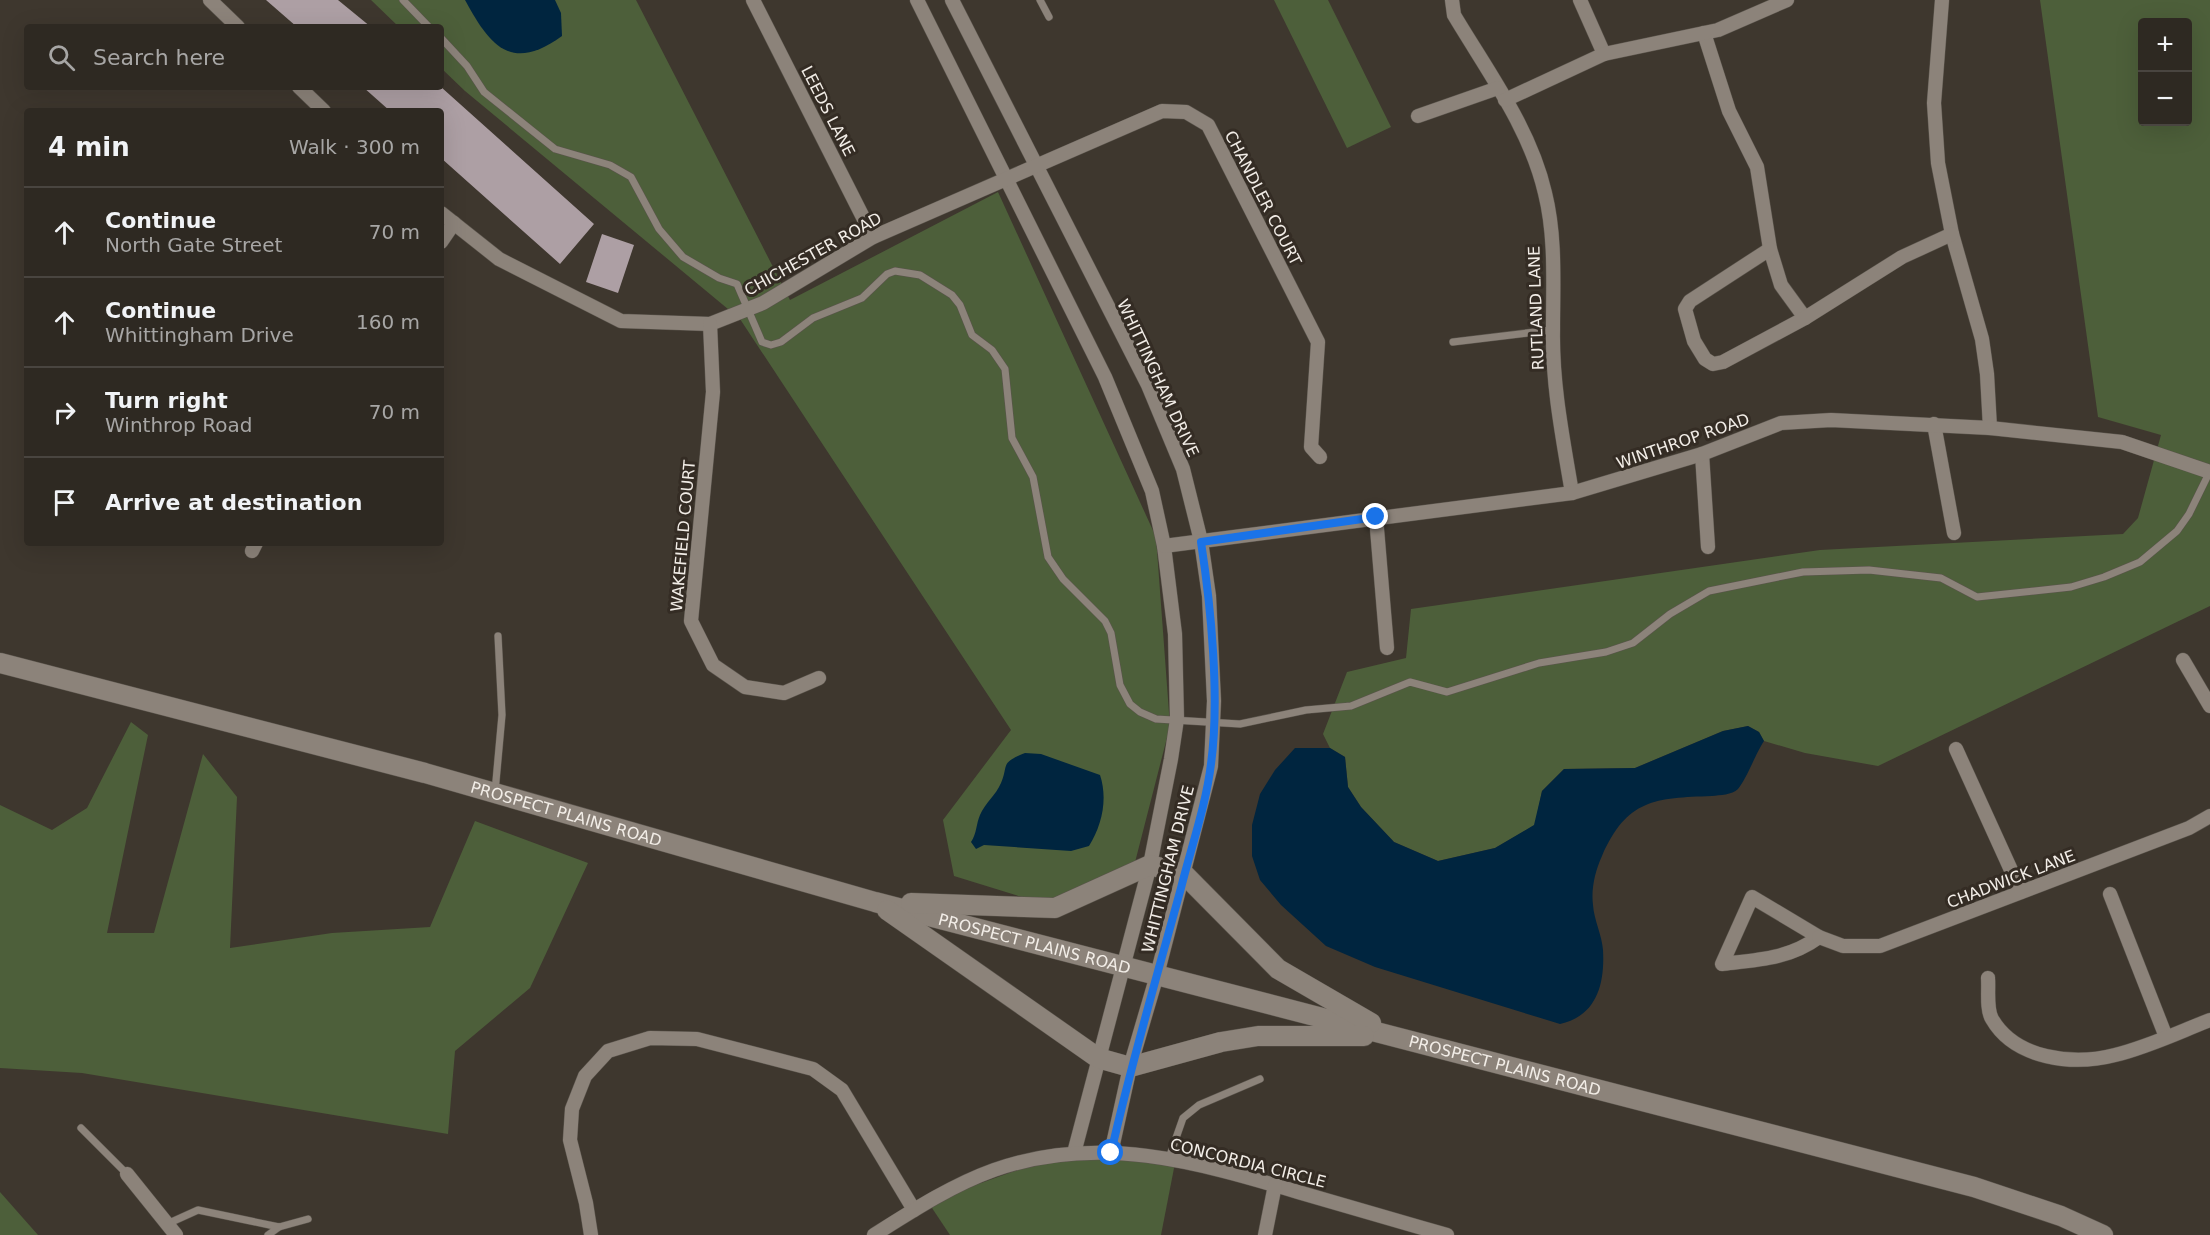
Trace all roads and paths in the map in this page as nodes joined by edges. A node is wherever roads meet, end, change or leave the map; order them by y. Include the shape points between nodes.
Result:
1 (210, 0) edge
2 (403, 0) edge
3 (753, 0) edge
4 (917, 0) edge
5 (952, 0) edge
6 (1040, 0) edge
7 (1452, 0) edge
8 (1580, 0) edge
9 (1787, 0) edge
10 (1942, 0) edge
11 (1048, 17) dead end
12 (235, 24) edge
13 (426, 24) edge
14 (1704, 33) junction
15 (444, 41) edge
16 (1604, 54) junction
17 (302, 90) edge
18 (1502, 94) junction
19 (321, 108) edge
20 (1418, 116) dead end
21 (1037, 166) junction
22 (1008, 179) junction
23 (444, 215) edge
24 (454, 223) junction
25 (1952, 234) junction
26 (873, 237) junction
27 (444, 238) edge
28 (1770, 249) junction
29 (748, 309) junction
30 (1805, 318) junction
31 (710, 324) junction
32 (1552, 330) junction
33 (1454, 342) dead end
34 (1934, 424) junction
35 (1990, 428) junction
36 (1702, 454) junction
37 (1320, 457) dead end
38 (2210, 472) edge
39 (1572, 493) junction
40 (1376, 517) junction
41 (1954, 532) dead end
42 (1201, 542) junction
43 (1164, 546) junction
44 (1708, 547) dead end
45 (498, 636) dead end
46 (1387, 648) dead end
47 (2183, 660) dead end
48 (0, 663) edge
49 (819, 678) dead end
50 (2210, 706) edge
51 (1177, 719) junction
52 (1214, 720) junction
53 (1956, 749) dead end
54 (495, 792) junction
55 (2210, 816) edge
56 (1150, 865) junction
57 (1184, 874) junction
58 (2021, 892) junction
59 (2110, 894) dead end
60 (875, 902) junction
61 (1819, 937) junction
62 (1124, 966) junction
63 (1157, 975) junction
64 (1988, 978) dead end
65 (2210, 1020) edge
66 (1394, 1036) junction
67 (2166, 1038) junction
68 (1098, 1058) junction
69 (1130, 1067) junction
70 (1260, 1078) dead end
71 (81, 1128) dead end
72 (1074, 1153) junction
73 (1111, 1153) junction
74 (1169, 1158) junction
75 (127, 1174) joint
76 (1275, 1185) junction
77 (914, 1210) junction
78 (308, 1219) dead end
79 (167, 1224) junction
80 (279, 1227) junction
81 (176, 1235) edge
82 (268, 1235) edge
83 (591, 1235) edge
84 (874, 1235) edge
85 (1265, 1235) edge
86 (1447, 1235) edge
87 (2103, 1235) edge

1 - 12 street
2 - 13 lane
3 - 26 street, LEEDS LANE
4 - 22 street, WHITTINGHAM DRIVE
5 - 21 street, WHITTINGHAM DRIVE
6 - 11 lane
7 - 18 street, RUTLAND LANE via 1454,15
8 - 16 street
9 - 14 street
10 - 25 street via 1934,103 1938,164
14 - 16 street
14 - 28 street via 1729,111 1757,167
15 - 29 lane via 484,92 555,149 610,165 632,177 672,245 708,273 737,284
16 - 18 street
17 - 19 street
18 - 20 street
18 - 32 street, RUTLAND LANE via 1529,141 1546,194 1555,278
21 - 22 street, CHANDLER COURT
21 - 37 street, CHANDLER COURT via 1162,111 1186,112 1208,125 1318,342 1311,447
21 - 42 street, WHITTINGHAM DRIVE via 1148,385 1183,469
22 - 26 street, CHICHESTER ROAD
22 - 43 street, WHITTINGHAM DRIVE via 1104,377 1152,491
23 - 24 street, CHICHESTER ROAD
24 - 27 street
24 - 31 street, CHICHESTER ROAD via 499,259 621,321
25 - 30 street via 1902,257
25 - 35 street via 1982,339
26 - 29 street, CHICHESTER ROAD
28 - 30 street via 1781,285
28 - 30 street via 1690,301 1685,309 1694,341 1705,359 1713,364 1723,362
29 - 31 street, CHICHESTER ROAD
29 - 51 lane via 757,336 771,345 782,342 826,311 862,298 895,271 920,275 952,295 972,335 992,350 1005,369 1012,438 1033,477 1044,545 1051,563 1105,621 1111,633 1120,685 1130,704 1156,719
31 - 49 street, WAKEFIELD COURT via 713,392 691,621 713,664 745,687 784,693
32 - 33 lane
32 - 39 street, RUTLAND LANE via 1557,405
34 - 35 street, WINTHROP ROAD
34 - 36 street, WINTHROP ROAD via 1831,420 1781,423
34 - 41 street
35 - 38 street, WINTHROP ROAD via 2122,442
36 - 39 street, WINTHROP ROAD
36 - 44 street
38 - 52 lane via 2183,522 2140,562 2071,587 1977,597 1941,578 1858,570 1803,572 1709,591 1670,614 1633,643 1606,652 1539,663 1447,692 1410,682 1351,706 1306,710 1240,724
39 - 40 street, WINTHROP ROAD
40 - 42 street, WINTHROP ROAD
40 - 46 street
42 - 43 street, WINTHROP ROAD
42 - 52 street, WHITTINGHAM DRIVE via 1209,596
43 - 51 street, WHITTINGHAM DRIVE via 1175,634
45 - 54 lane via 501,715
47 - 50 street
48 - 54 street, PROSPECT PLAINS ROAD
51 - 52 lane
51 - 56 street, WHITTINGHAM DRIVE
52 - 57 street, WHITTINGHAM DRIVE via 1211,766
53 - 58 street
54 - 60 street, PROSPECT PLAINS ROAD
55 - 58 street, CHADWICK LANE via 2189,828
56 - 57 street
56 - 60 street via 1055,908
56 - 62 street, WHITTINGHAM DRIVE
57 - 63 street, WHITTINGHAM DRIVE
57 - 66 street via 1278,969
58 - 61 street, CHADWICK LANE via 1880,946 1843,946
59 - 67 street
60 - 62 street, PROSPECT PLAINS ROAD
60 - 68 street
61 - 61 street, CHADWICK LANE via 1752,897 1722,964 1782,957
62 - 63 street, PROSPECT PLAINS ROAD
62 - 68 street, WHITTINGHAM DRIVE
63 - 66 street, PROSPECT PLAINS ROAD
63 - 69 street, WHITTINGHAM DRIVE
64 - 67 street via 1990,1017 2010,1042 2042,1056 2114,1056
65 - 67 street
66 - 69 street via 1258,1036
66 - 87 street, PROSPECT PLAINS ROAD via 1974,1187 2061,1216
68 - 69 street
68 - 72 street, WHITTINGHAM DRIVE
69 - 73 street, WHITTINGHAM DRIVE
70 - 74 lane via 1199,1105 1183,1118
71 - 75 lane
72 - 73 street, CONCORDIA CIRCLE
72 - 77 street, CONCORDIA CIRCLE via 995,1170
73 - 74 street, CONCORDIA CIRCLE
74 - 76 street, CONCORDIA CIRCLE
75 - 79 street
76 - 85 street
76 - 86 street, CONCORDIA CIRCLE
77 - 83 street via 842,1090 813,1069 697,1039 650,1038 608,1051 585,1076 572,1109 570,1140
77 - 84 street, CONCORDIA CIRCLE
78 - 80 lane
79 - 80 lane via 198,1210
79 - 81 street
80 - 82 lane

